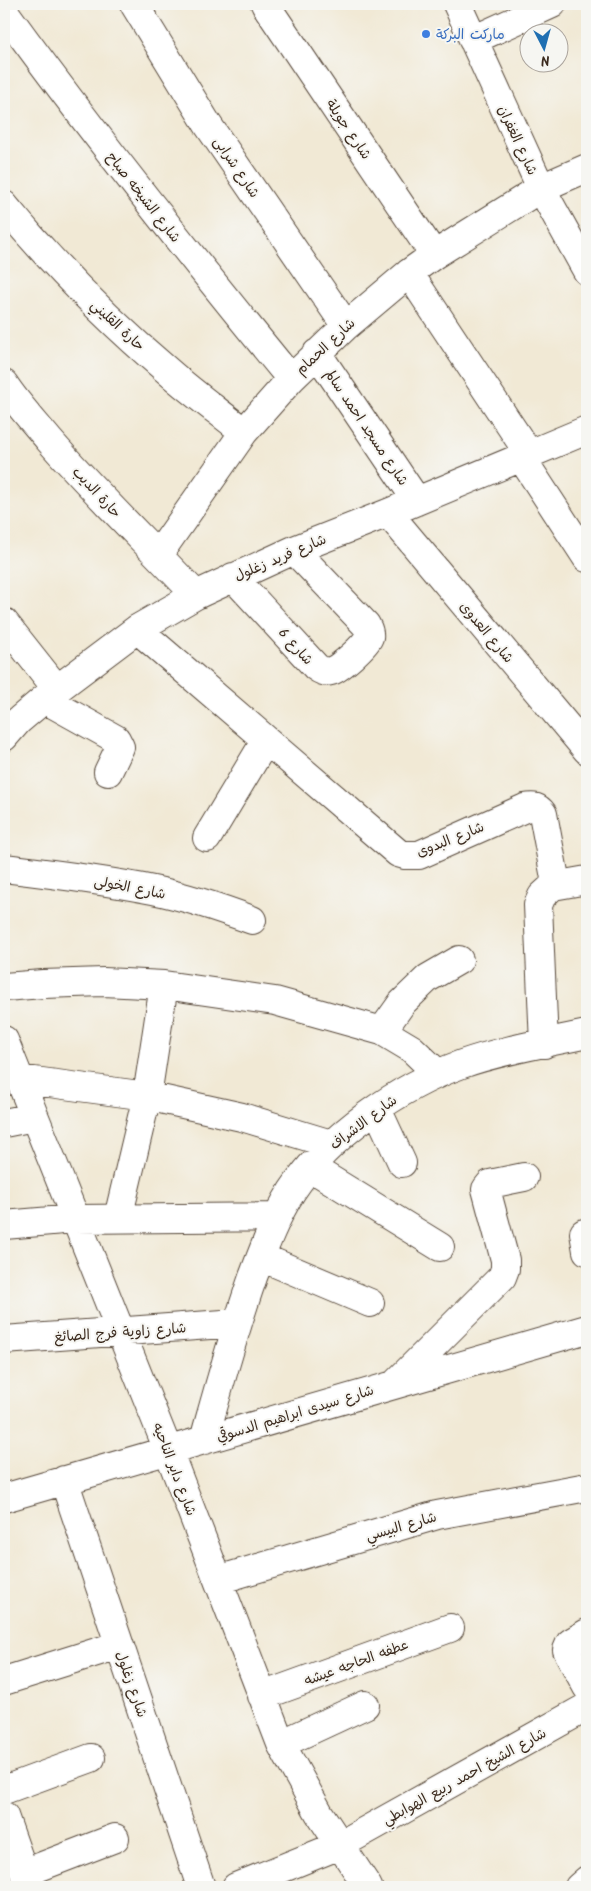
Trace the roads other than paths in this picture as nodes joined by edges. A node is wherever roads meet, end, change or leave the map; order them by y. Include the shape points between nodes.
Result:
1 (134, 4) edge
2 (265, 4) edge
3 (457, 4) edge
4 (552, 4) edge
5 (4, 10) edge
6 (473, 40) junction
7 (587, 168) edge
8 (541, 188) junction
9 (4, 205) edge
10 (434, 255) junction
11 (587, 271) edge
12 (409, 273) junction
13 (346, 326) junction
14 (317, 353) junction
15 (291, 379) junction
16 (4, 384) edge
17 (587, 430) edge
18 (244, 432) junction
19 (525, 456) junction
20 (417, 501) junction
21 (388, 513) junction
22 (294, 550) junction
23 (158, 555) junction
24 (587, 558) edge
25 (233, 577) junction
26 (196, 594) junction
27 (4, 622) edge
28 (137, 629) junction
29 (50, 694) junction
30 (4, 737) edge
31 (266, 740) junction
32 (587, 750) edge
33 (108, 772) dead end
34 (207, 838) dead end
35 (4, 868) edge
36 (587, 880) edge
37 (553, 886) junction
38 (252, 920) dead end
39 (459, 960) dead end
40 (164, 986) junction
41 (4, 987) edge
42 (382, 1031) junction
43 (587, 1034) edge
44 (4, 1040) edge
45 (544, 1044) junction
46 (438, 1074) junction
47 (20, 1079) junction
48 (147, 1096) junction
49 (377, 1109) junction
50 (34, 1117) junction
51 (4, 1124) edge
52 (331, 1144) junction
53 (402, 1163) dead end
54 (310, 1167) junction
55 (524, 1177) dead end
56 (277, 1217) junction
57 (118, 1218) junction
58 (75, 1219) junction
59 (5, 1223) edge
60 (440, 1246) dead end
61 (260, 1257) junction
62 (370, 1303) dead end
63 (237, 1323) junction
64 (587, 1329) edge
65 (120, 1332) junction
66 (4, 1340) edge
67 (395, 1383) junction
68 (204, 1440) junction
69 (168, 1450) junction
70 (64, 1480) junction
71 (587, 1487) edge
72 (4, 1498) edge
73 (218, 1580) junction
74 (450, 1628) dead end
75 (587, 1633) edge
76 (119, 1645) junction
77 (4, 1681) edge
78 (587, 1687) edge
79 (262, 1696) junction
80 (365, 1705) dead end
81 (587, 1707) edge
82 (281, 1744) junction
83 (91, 1758) dead end
84 (4, 1790) edge
85 (4, 1816) edge
86 (115, 1838) dead end
87 (340, 1845) junction
88 (27, 1880) edge
89 (587, 1880) edge
90 (201, 1887) edge
91 (236, 1887) edge
92 (368, 1887) edge
93 (579, 1887) edge

1 - 13 street, شارع شرابى via 208,125
2 - 10 street, شارع جويلة
3 - 6 street, شارع الغفران
4 - 6 street
5 - 15 street, شارع الشيخه صباح via 57,85 168,229
6 - 8 street, شارع الغفران
7 - 8 street, شارع الحمام
8 - 10 street, شارع الحمام
8 - 11 street, شارع الغفران
9 - 18 street, حارة القليني via 95,304 170,374
10 - 12 street, شارع الحمام
12 - 13 street, شارع الحمام
12 - 19 street
13 - 14 street, شارع الحمام
14 - 15 street, شارع الحمام
14 - 20 street, شارع مسجد احمد سالم
15 - 18 street, شارع الحمام
16 - 23 street, حارة الديب via 108,506
17 - 19 street, شارع فريد زغلول
18 - 23 street, شارع الحمام
19 - 20 street, شارع فريد زغلول
19 - 24 street
20 - 21 street, شارع فريد زغلول
21 - 22 street, شارع فريد زغلول
21 - 32 street, شارع العدوى
22 - 25 street, شارع فريد زغلول
22 - 25 street, شارع 6 via 366,625 369,632 364,644 337,669 330,672 316,667
23 - 26 street, حارة الديب
25 - 26 street, شارع فريد زغلول
26 - 28 street, شارع فريد زغلول
27 - 29 street
28 - 29 street, شارع فريد زغلول
28 - 31 street, شارع البدوى
29 - 30 street, شارع فريد زغلول
29 - 33 street via 116,739 120,747
31 - 34 street
31 - 37 street, شارع البدوى via 398,853 405,855 419,855 525,808 539,808 543,814 555,878
35 - 38 street, شارع الخولى via 154,890
36 - 37 street
37 - 45 street via 538,905
39 - 42 street via 428,978 402,1003
40 - 41 street via 104,982
40 - 42 street via 275,1002
40 - 48 street
42 - 46 street via 412,1049
43 - 45 street, شارع الاشراف
44 - 47 street, شارع داير الناحيه
45 - 46 street, شارع الاشراف via 491,1056
46 - 49 street, شارع الاشراف
47 - 48 street
47 - 50 street, شارع داير الناحيه
48 - 52 street via 242,1117
48 - 57 street
49 - 52 street, شارع الاشراف
49 - 53 street
50 - 51 street
50 - 58 street, شارع داير الناحيه
52 - 54 street, شارع الاشراف
54 - 56 street, شارع الاشراف
54 - 60 street
55 - 67 street via 490,1184 486,1189 505,1260 502,1277
56 - 57 street
56 - 61 street, شارع الاشراف
57 - 58 street
58 - 59 street
58 - 65 street, شارع داير الناحيه
61 - 62 street
61 - 63 street, شارع الاشراف
63 - 65 street, شارع زاوية فرج الصائغ
63 - 68 street, شارع الاشراف
64 - 67 street, شارع سيدى ابراهيم الدسوقي
65 - 66 street, شارع زاوية فرج الصائغ
65 - 69 street, شارع داير الناحيه
67 - 68 street, شارع سيدى ابراهيم الدسوقي
68 - 69 street, شارع سيدى ابراهيم الدسوقي
69 - 70 street, شارع سيدى ابراهيم الدسوقي
69 - 73 street, شارع داير الناحيه
70 - 72 street, شارع سيدى ابراهيم الدسوقي
70 - 76 street, شارع زغلول
71 - 73 street, شارع البيسي via 437,1515
73 - 79 street, شارع داير الناحيه
74 - 79 street, عطفه الحاجه عيشه
75 - 78 street via 572,1640 567,1650
76 - 77 street
76 - 90 street, شارع زغلول
79 - 82 street, شارع داير الناحيه
80 - 82 street
81 - 87 street, شارع الشيخ احمد ربيع الهوابطي
82 - 87 street, شارع داير الناحيه
83 - 84 street
85 - 88 street
86 - 88 street
87 - 91 street, شارع الشيخ احمد ربيع الهوابطي
87 - 92 street, شارع داير الناحيه
89 - 93 street

